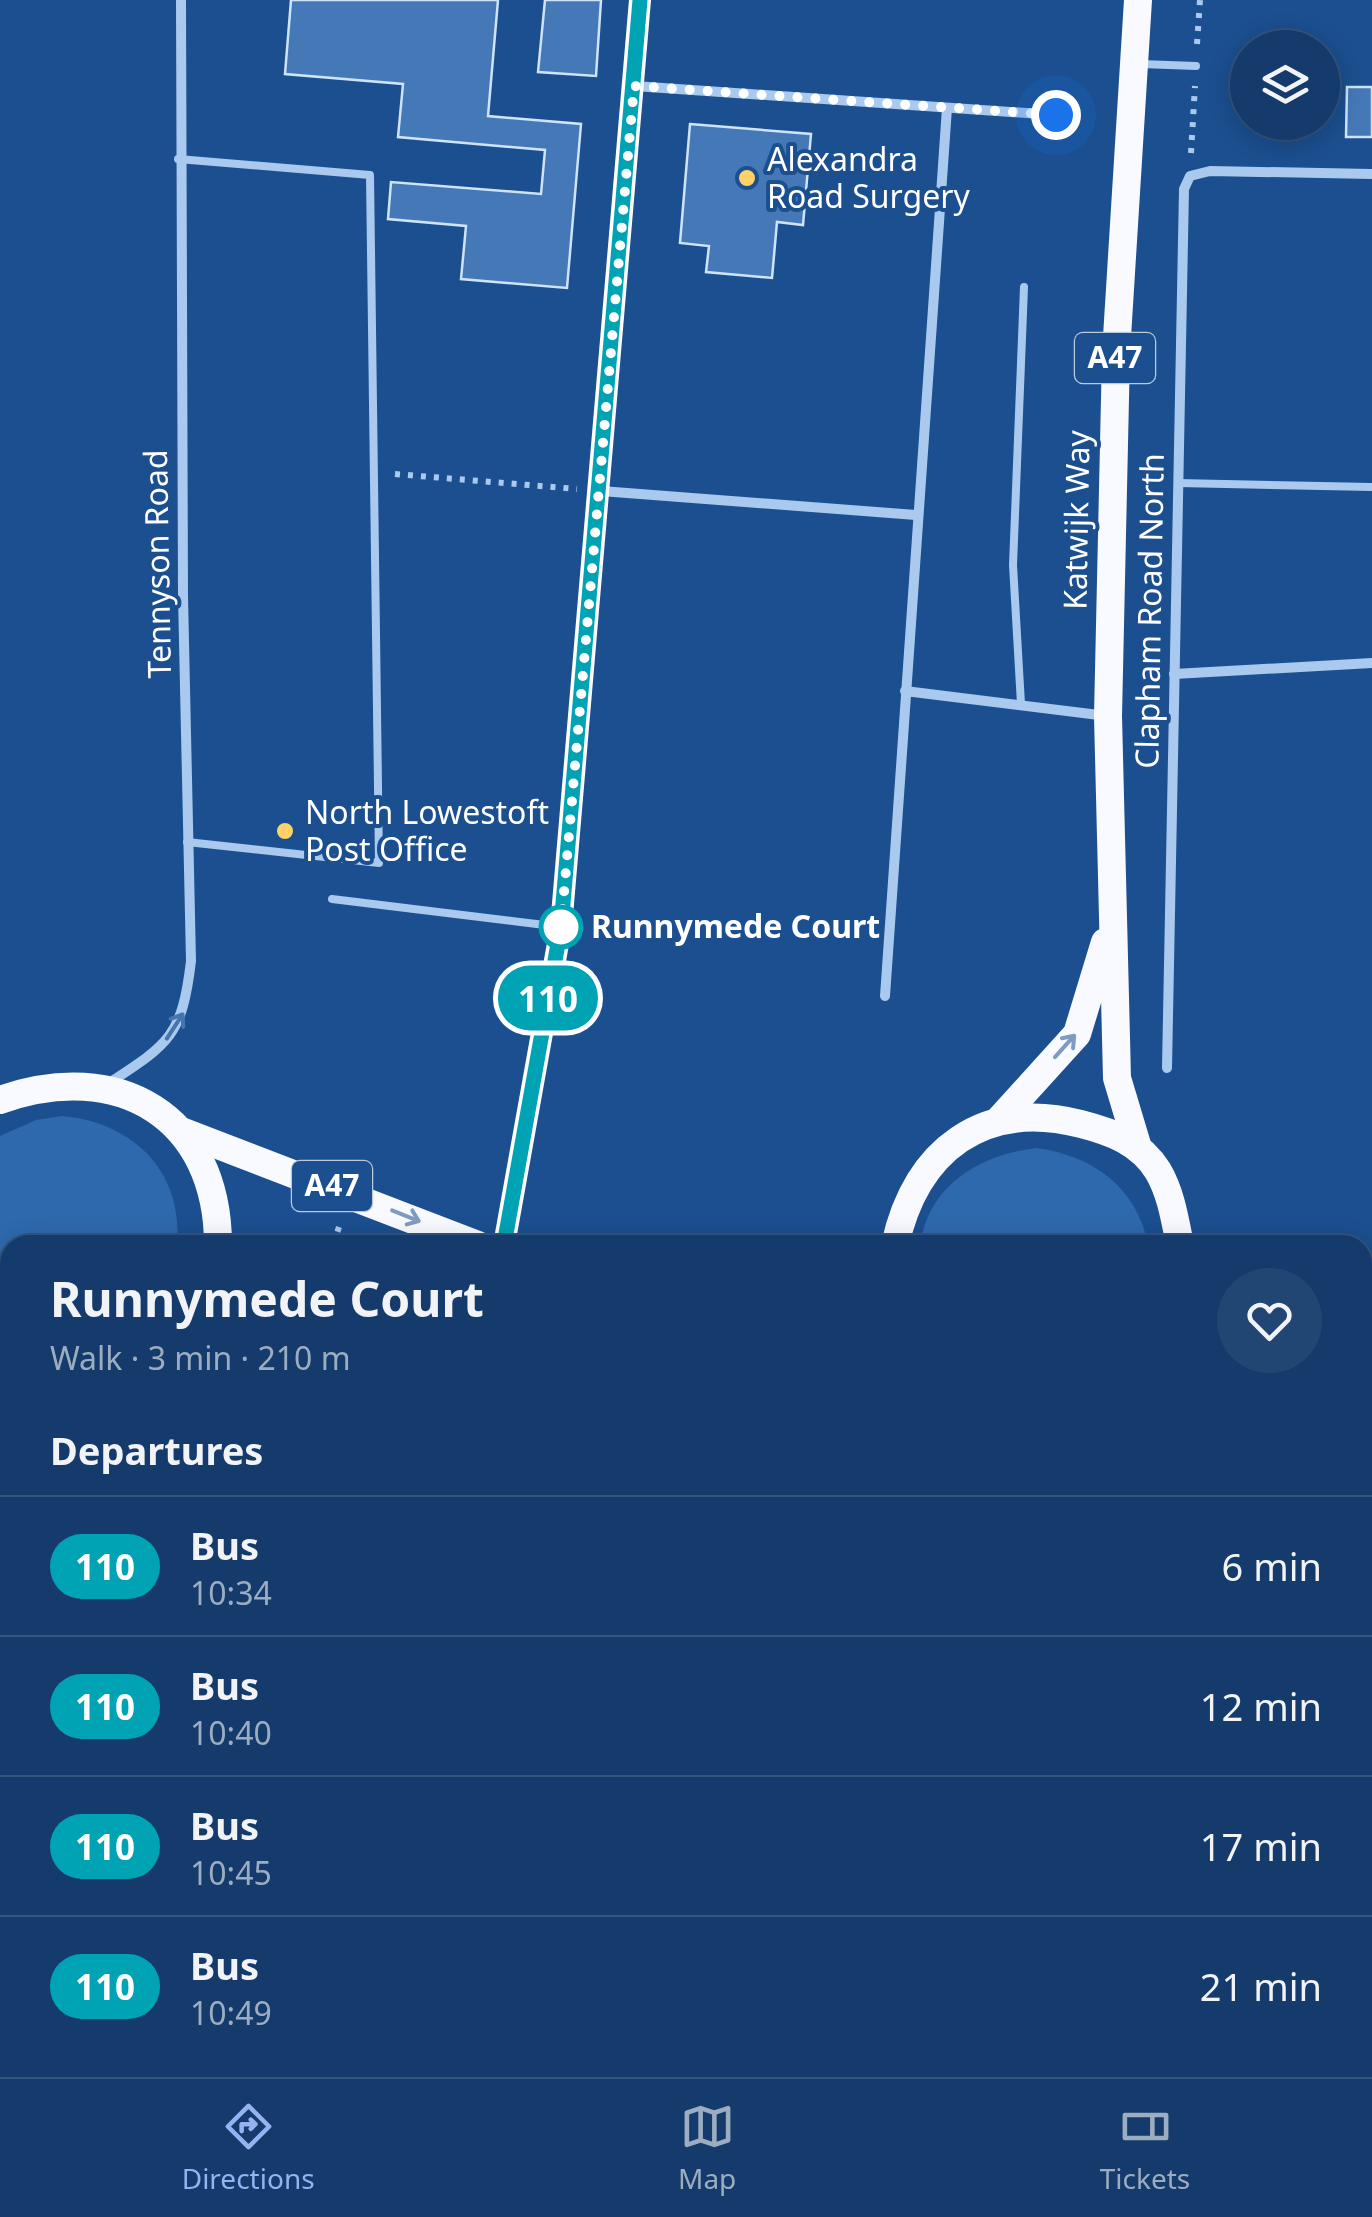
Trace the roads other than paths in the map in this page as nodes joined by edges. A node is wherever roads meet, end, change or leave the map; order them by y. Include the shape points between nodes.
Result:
1 (181, 0) edge
2 (640, 0) edge
3 (1138, 0) edge
4 (1132, 64) junction
5 (1196, 66) dead end
6 (634, 86) junction
7 (947, 108) junction
8 (1056, 115) dead end
9 (178, 159) junction
10 (1372, 174) edge
11 (1024, 288) dead end
12 (1178, 483) junction
13 (1372, 487) edge
14 (601, 492) junction
15 (916, 515) junction
16 (1372, 663) edge
17 (1174, 674) junction
18 (905, 691) junction
19 (1022, 704) junction
20 (1108, 716) junction
21 (187, 842) junction
22 (332, 900) dead end
23 (1112, 921) junction
24 (561, 927) junction
25 (885, 996) dead end
26 (1167, 1068) dead end
27 (101, 1088) junction
28 (5, 1095) edge
29 (1000, 1119) junction
30 (184, 1132) junction
31 (1138, 1148) junction
32 (217, 1235) edge
33 (452, 1235) edge
34 (506, 1235) edge
35 (897, 1235) edge
36 (1178, 1235) edge

1 - 9 street, Tennyson Road
2 - 6 street
3 - 4 highway, Katwijk Way / A47
4 - 5 lane
4 - 20 highway, Katwijk Way / A47 via 1116,353
6 - 7 street
6 - 14 street
7 - 8 street
7 - 15 street
9 - 21 street, Tennyson Road
9 - 21 lane via 370,175 380,863
10 - 12 street, Clapham Road North via 1190,176 1184,189
11 - 19 lane via 1014,565
12 - 13 lane
12 - 17 street, Clapham Road North
14 - 15 street
14 - 24 street
15 - 18 street
16 - 17 street
17 - 26 street, Clapham Road North
18 - 19 street
18 - 25 street
19 - 20 street
20 - 23 highway, Katwijk Way / A47
27 -> 21 street, Tennyson Road via 146,1059 186,1009
22 - 24 lane
29 -> 23 highway, Katwijk Way / A47 via 1077,1034
23 - 31 highway, Katwijk Way / A47 via 1117,1078
24 - 34 street
27 - 28 highway via 73,1084
27 - 30 highway via 156,1108
29 - 31 highway via 1059,1118 1117,1134
29 - 35 highway via 935,1158 904,1206
30 - 32 highway via 203,1160
30 -> 33 highway, A47
31 - 36 highway via 1158,1170

